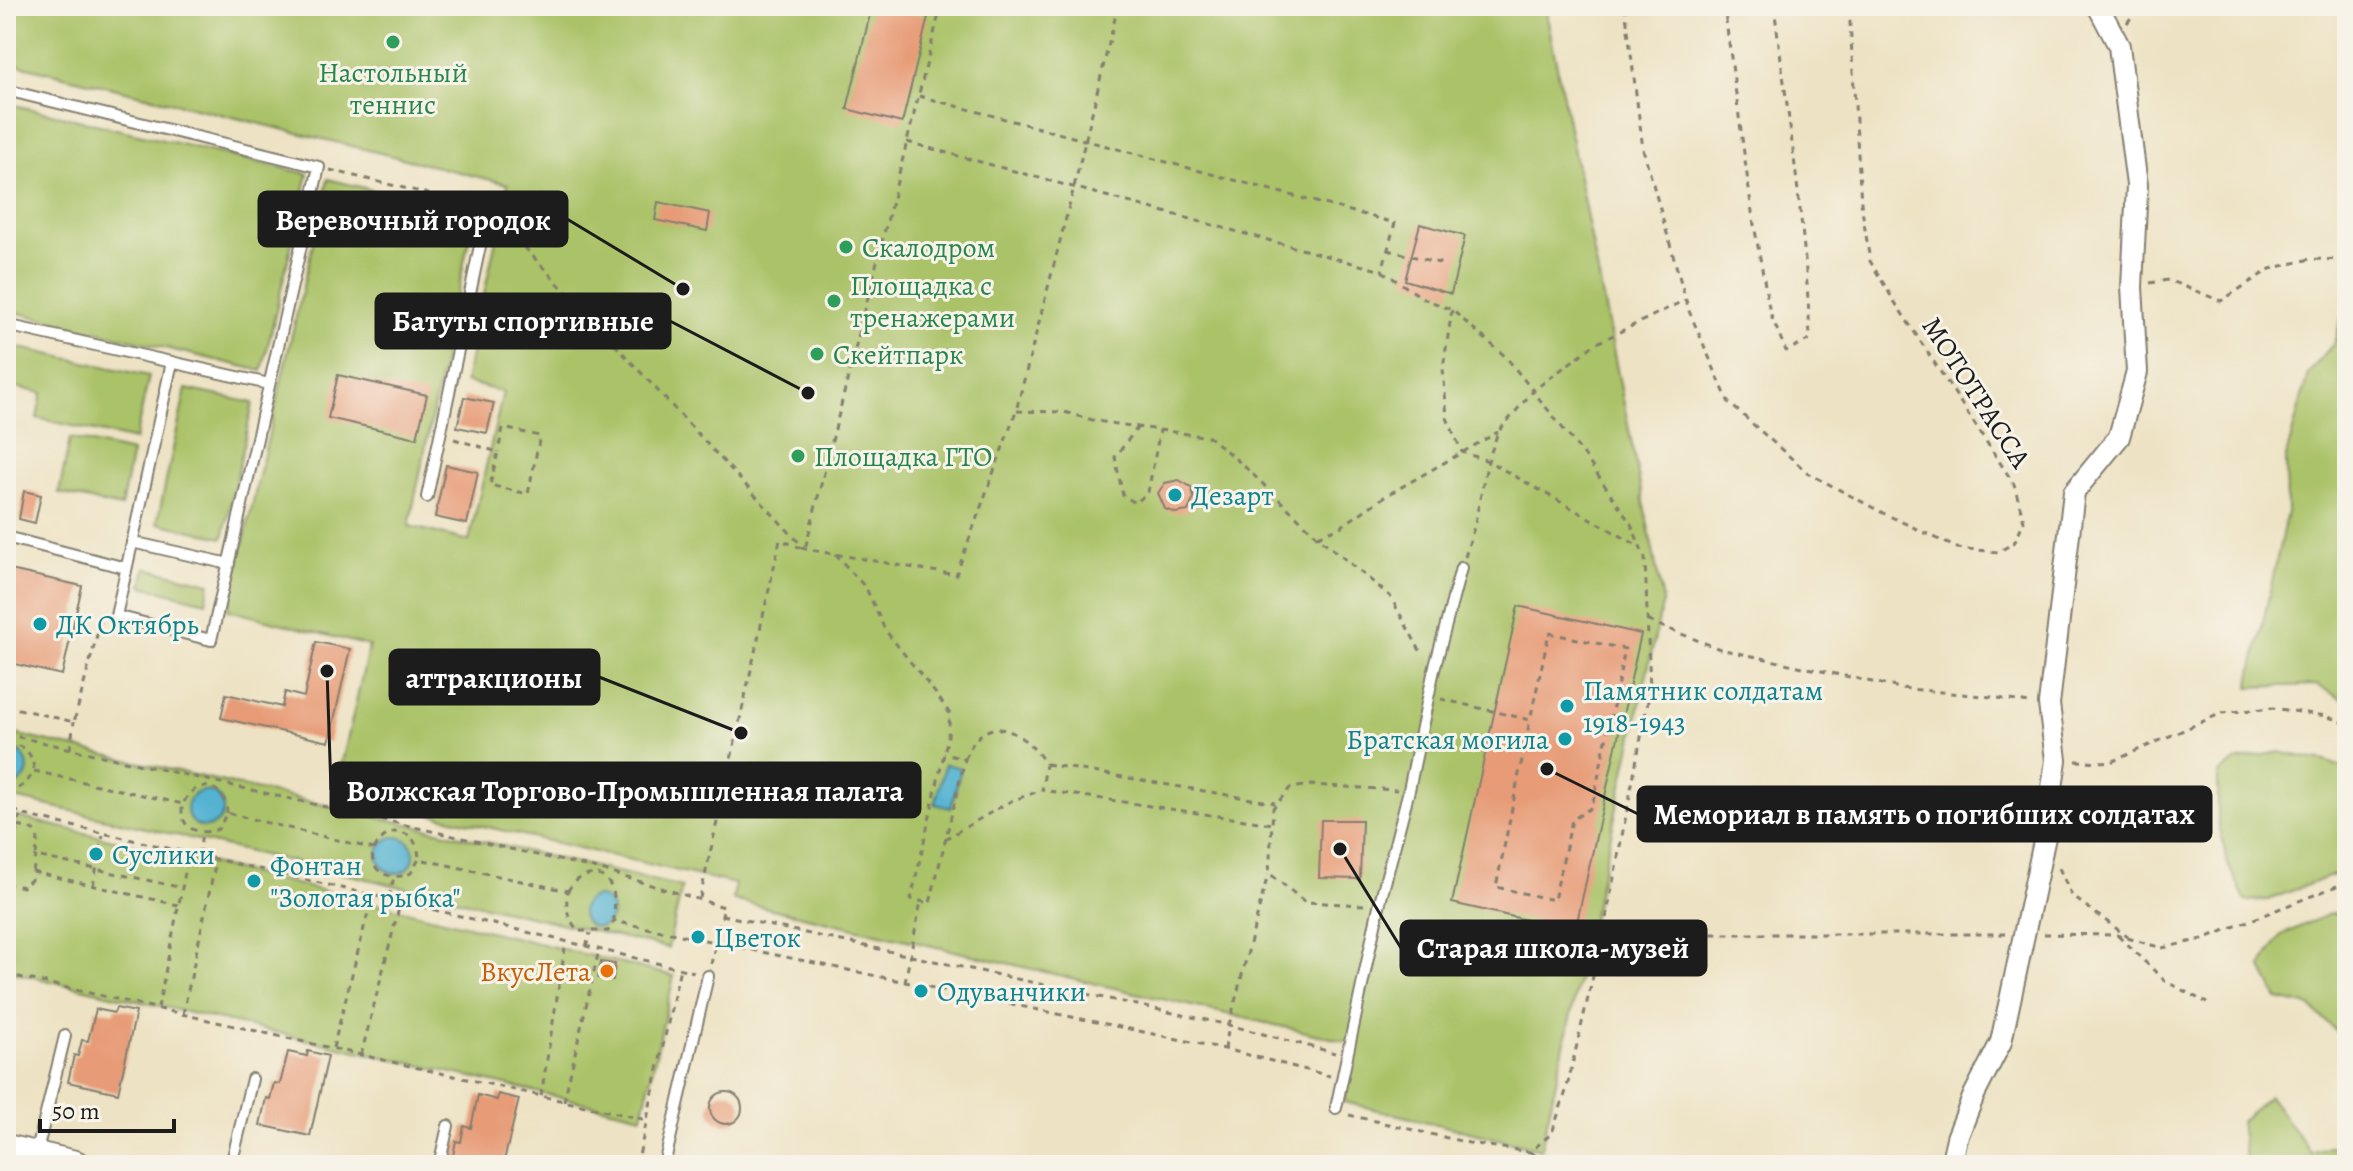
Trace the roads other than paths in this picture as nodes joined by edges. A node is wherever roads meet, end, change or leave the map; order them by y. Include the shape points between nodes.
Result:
1 (2098, 6) edge
2 (6, 90) edge
3 (488, 208) road end
4 (6, 325) edge
5 (172, 362) junction
6 (269, 384) junction
7 (427, 497) dead end
8 (6, 537) edge
9 (132, 542) junction
10 (229, 564) junction
11 (126, 568) junction
12 (1461, 568) road end
13 (708, 976) road end
14 (65, 1036) dead end
15 (252, 1079) dead end
16 (1336, 1108) road end
17 (448, 1126) dead end
18 (6, 1149) edge
19 (36, 1156) junction
20 (75, 1165) edge
21 (231, 1165) edge
22 (439, 1165) edge
23 (664, 1165) edge
24 (1951, 1165) edge

1 - 24 street via 2119,46 2137,185 2132,287 2137,372 2119,437 2074,492 2049,704 2056,760 2045,837 2001,1042 1974,1095
2 - 6 lane via 319,167
3 - 7 lane
4 - 5 lane
5 - 6 lane
5 - 9 lane
6 - 10 lane
8 - 11 lane
9 - 10 lane
9 - 11 lane
10 - 11 lane via 211,640 116,616
12 - 16 lane
13 - 23 lane
14 - 19 lane
15 - 21 lane
17 - 22 lane
18 - 19 street
19 - 20 street

